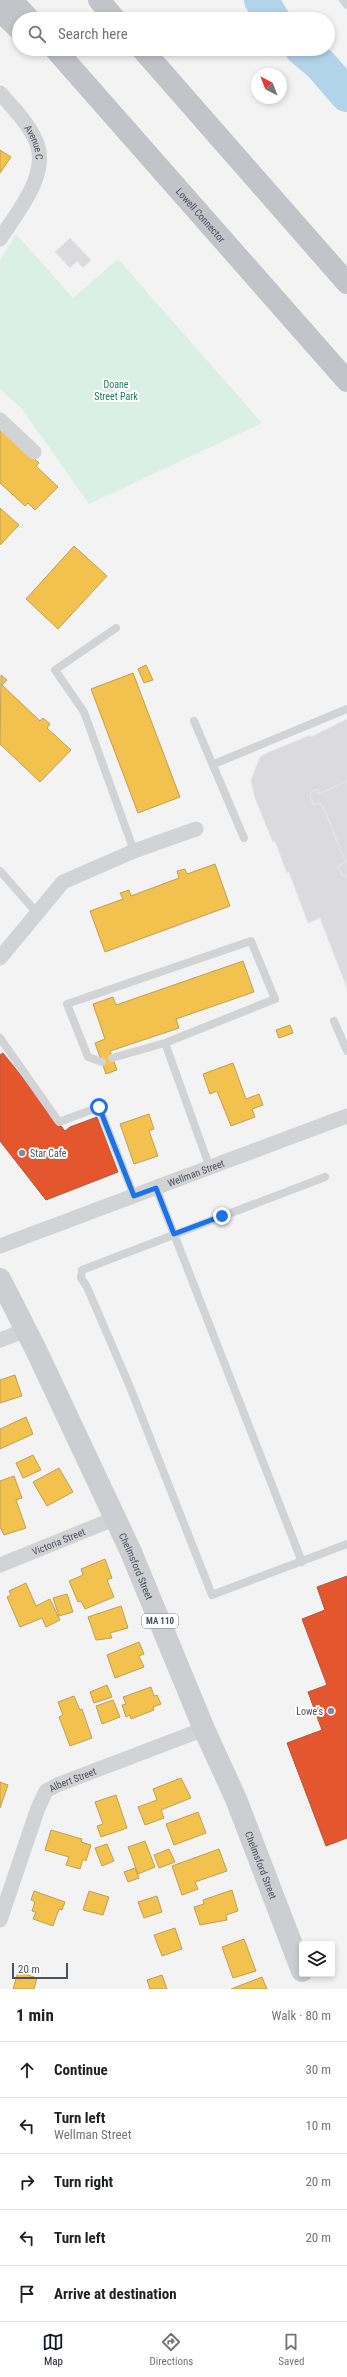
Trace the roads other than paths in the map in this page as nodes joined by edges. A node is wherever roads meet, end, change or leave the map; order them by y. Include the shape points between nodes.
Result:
1 (12, 0) edge
2 (99, 0) edge
3 (111, 0) edge
4 (343, 0) edge
5 (347, 5) edge
6 (0, 11) edge
7 (23, 12) edge
8 (109, 12) edge
9 (120, 12) edge
10 (12, 22) edge
11 (48, 56) edge
12 (61, 56) edge
13 (148, 56) edge
14 (151, 56) edge
15 (160, 70) junction
16 (0, 93) edge
17 (112, 114) junction
18 (0, 239) edge
19 (347, 283) edge
20 (347, 381) edge
21 (0, 420) edge
22 (34, 452) dead end
23 (116, 628) dead end
24 (347, 709) edge
25 (194, 721) dead end
26 (214, 764) junction
27 (196, 829) dead end
28 (244, 838) dead end
29 (134, 851) junction
30 (0, 871) edge
31 (37, 913) junction
32 (0, 958) edge
33 (334, 1021) dead end
34 (0, 1038) edge
35 (165, 1043) junction
36 (347, 1051) edge
37 (112, 1058) dead end
38 (102, 1062) dead end
39 (347, 1116) edge
40 (210, 1168) junction
41 (325, 1176) dead end
42 (156, 1188) junction
43 (134, 1196) junction
44 (174, 1234) junction
45 (0, 1246) edge
46 (0, 1279) edge
47 (26, 1330) junction
48 (0, 1340) edge
49 (116, 1518) junction
50 (347, 1544) edge
51 (302, 1562) junction
52 (0, 1565) edge
53 (204, 1729) junction
54 (0, 1920) edge
55 (299, 1965) edge
56 (304, 1977) edge
57 (309, 1989) edge

1 - 7 highway
2 - 8 highway
3 - 9 highway
4 - 5 lane
6 - 10 highway
11 - 17 highway
12 - 17 highway, Lowell Connector
13 - 15 highway
14 - 15 highway
15 - 19 highway
16 - 18 street, Avenue C via 27,124 41,155 39,171 29,194
17 - 20 highway, Lowell Connector
21 - 22 street
23 - 29 lane via 55,670 84,712
24 - 26 lane
25 - 26 lane
26 - 28 lane
27 - 29 street
29 - 31 street via 63,882
30 - 31 lane
31 - 32 street
33 - 36 lane
34 - 43 lane via 59,1122 99,1107
35 - 37 lane
35 - 38 lane via 275,999 251,941 67,1004 88,1058
35 - 40 lane
39 - 40 street, Wellman Street
40 - 42 street, Wellman Street
41 - 44 lane
42 - 43 street, Wellman Street
42 - 44 lane
43 - 45 street, Wellman Street
44 - 51 lane
44 - 51 lane via 82,1270 81,1278 130,1387 212,1595
46 - 47 main road, Chelmsford Street / MA 110
47 - 48 street
47 - 49 main road, Chelmsford Street / MA 110
49 - 52 street, Victoria Street
49 - 53 main road, Chelmsford Street / MA 110
50 - 51 lane
53 - 54 street, Albert Street via 46,1791
53 - 55 main road, Chelmsford Street / MA 110 via 236,1799
56 - 57 main road, Chelmsford Street / MA 110

